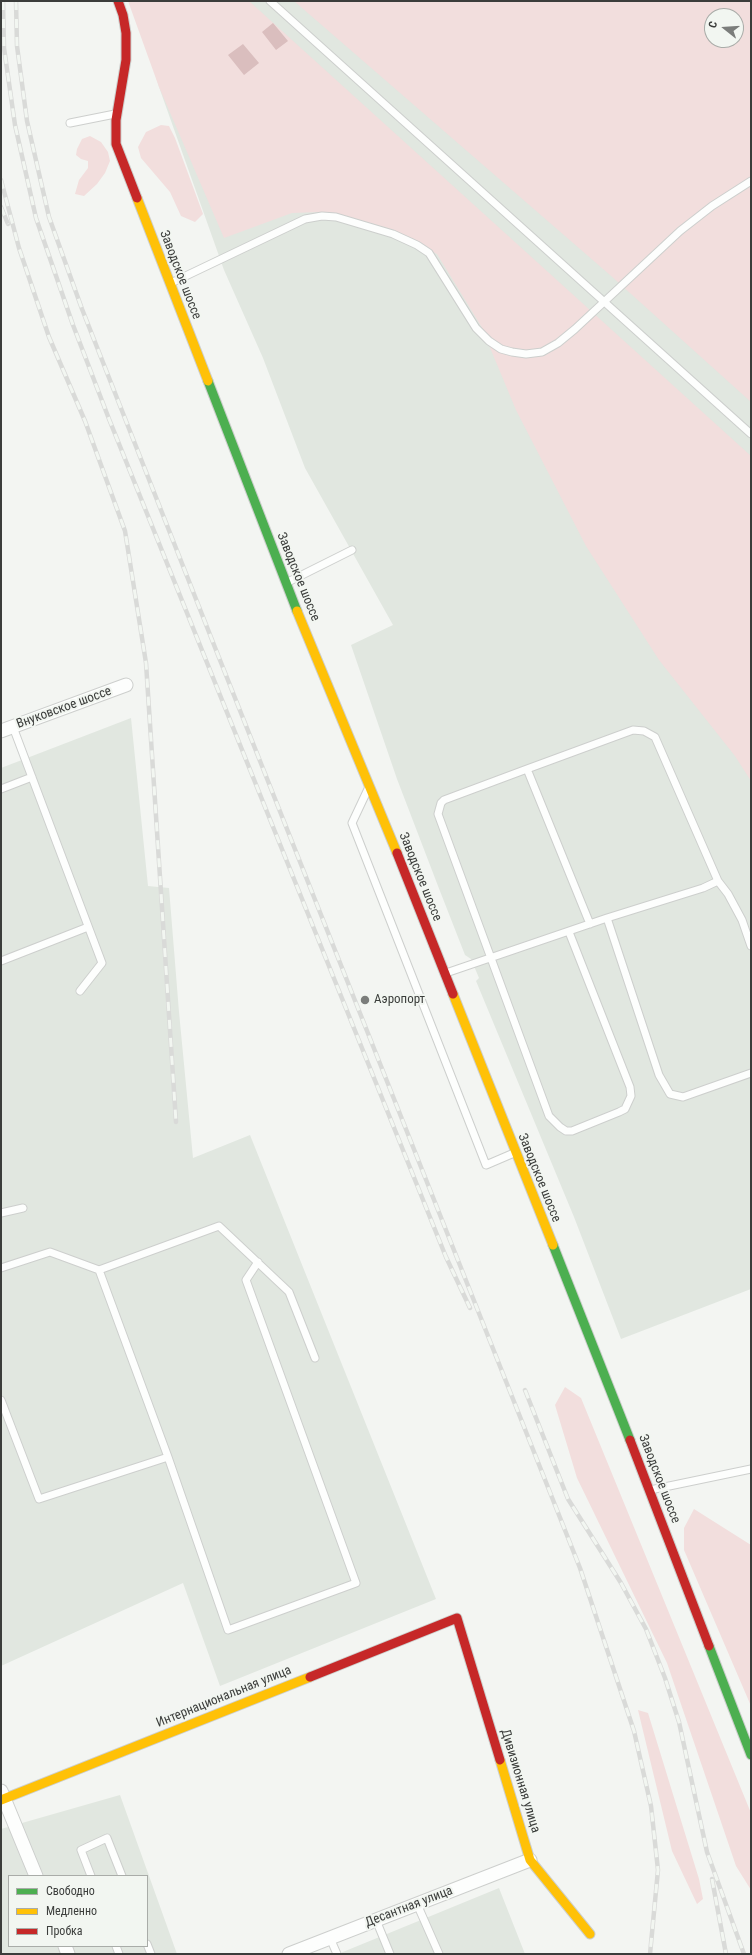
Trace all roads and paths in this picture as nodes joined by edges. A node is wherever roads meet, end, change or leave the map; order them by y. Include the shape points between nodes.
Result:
1 (118, 1) edge
2 (270, 1) edge
3 (118, 113) junction
4 (70, 123) dead end
5 (751, 182) edge
6 (168, 284) junction
7 (605, 303) junction
8 (751, 434) edge
9 (352, 550) dead end
10 (286, 584) junction
11 (126, 685) dead end
12 (7, 729) edge
13 (527, 769) junction
14 (32, 777) junction
15 (370, 785) junction
16 (1, 789) edge
17 (718, 881) junction
18 (607, 918) junction
19 (590, 924) junction
20 (88, 927) junction
21 (570, 932) junction
22 (751, 946) edge
23 (492, 959) junction
24 (1, 961) edge
25 (444, 974) junction
26 (80, 991) dead end
27 (751, 1073) edge
28 (515, 1153) junction
29 (23, 1208) dead end
30 (1, 1213) edge
31 (258, 1262) junction
32 (1, 1268) edge
33 (99, 1270) junction
34 (314, 1358) dead end
35 (1, 1400) edge
36 (168, 1457) junction
37 (751, 1469) edge
38 (650, 1490) junction
39 (456, 1618) joint
40 (751, 1755) edge
41 (2, 1796) edge
42 (530, 1860) junction
43 (36, 1875) edge
44 (91, 1875) edge
45 (122, 1875) edge
46 (417, 1904) junction
47 (376, 1920) junction
48 (590, 1934) dead end
49 (330, 1938) junction
50 (289, 1954) edge
51 (337, 1954) edge
52 (390, 1954) edge
53 (439, 1954) edge

1 - 3 street, Заводское шоссе via 126,33 126,60
2 - 7 lane
3 - 4 lane
3 - 6 street, Заводское шоссе via 116,144
5 - 7 lane via 712,206 680,231
6 - 7 lane via 283,228 305,219 322,216 354,221 393,234 429,253 476,328 488,341 501,349 526,354 542,352 564,338
6 - 10 street, Заводское шоссе
7 - 8 lane
9 - 10 lane
10 - 15 street, Заводское шоссе
11 - 12 street, Внуковское шоссе
12 - 14 lane
13 - 17 lane via 633,730 650,734 655,738
13 - 19 lane
13 - 23 lane via 444,800 439,807 438,814
14 - 16 lane
14 - 20 lane
15 - 25 street, Заводское шоссе
15 - 28 lane via 352,823 486,1165
17 - 18 lane
17 - 22 lane via 742,920
18 - 19 lane
18 - 27 lane via 659,1075 670,1094 683,1097
19 - 21 lane
20 - 24 lane
20 - 26 lane via 102,964
21 - 23 lane
21 - 23 lane via 630,1087 631,1096 625,1109 572,1131 566,1131 549,1116
23 - 25 lane
25 - 28 street, Заводское шоссе
28 - 38 street, Заводское шоссе
29 - 30 lane
31 - 33 lane via 219,1226
31 - 34 lane via 289,1292
31 - 36 lane via 246,1280 356,1583 228,1630
32 - 33 lane via 50,1252
33 - 36 lane
35 - 36 lane via 39,1500
37 - 38 lane
38 - 40 street, Заводское шоссе
39 - 41 street, Интернациональная улица
39 - 42 street, Дивизионная улица
41 - 43 street
42 - 46 street, Десантная улица
42 - 48 street, Дивизионная улица
44 - 45 lane via 81,1850 107,1838
46 - 47 street, Десантная улица
46 - 53 lane
47 - 49 street, Десантная улица
47 - 52 lane
49 - 50 street, Десантная улица
49 - 51 lane

